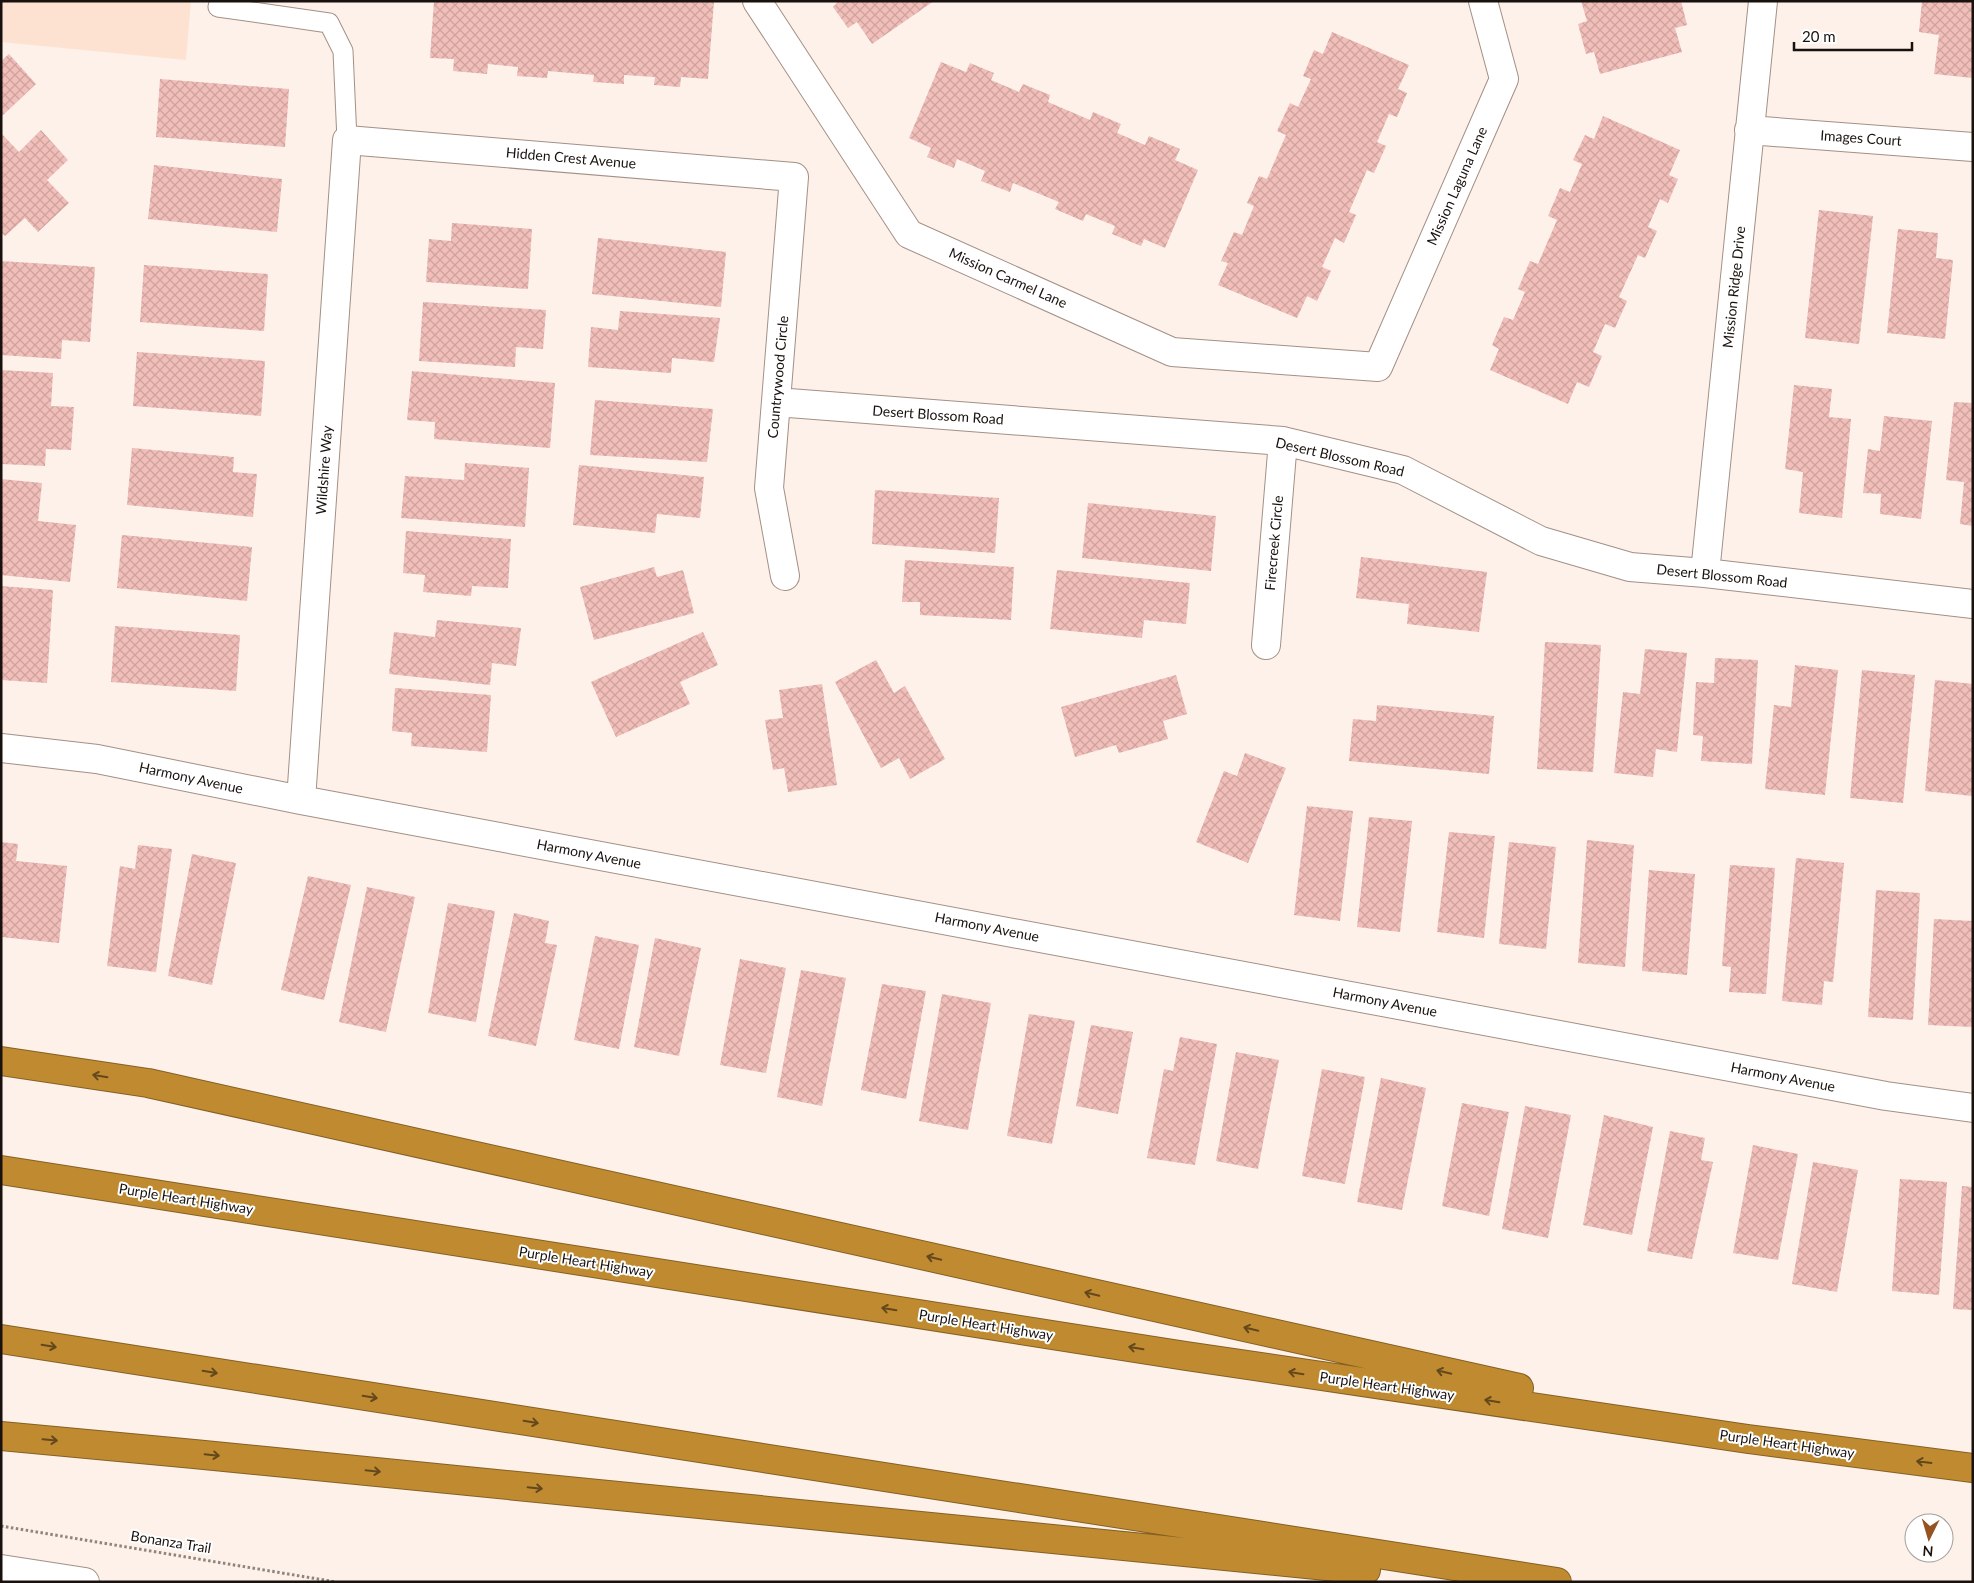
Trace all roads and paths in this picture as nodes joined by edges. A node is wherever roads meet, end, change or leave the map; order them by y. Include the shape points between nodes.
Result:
1 (757, 1) edge
2 (1483, 1) edge
3 (1763, 1) edge
4 (218, 7) dead end
5 (1750, 130) junction
6 (347, 140) junction
7 (1973, 147) edge
8 (794, 177) joint
9 (1378, 367) joint
10 (776, 402) junction
11 (1283, 441) junction
12 (1705, 573) junction
13 (785, 576) dead end
14 (1973, 604) edge
15 (1266, 645) dead end
16 (1, 748) edge
17 (301, 800) junction
18 (1, 1061) edge
19 (1973, 1108) edge
20 (1, 1170) edge
21 (1, 1339) edge
22 (1, 1436) edge
23 (1748, 1439) junction
24 (1973, 1468) edge
25 (1, 1526) edge
26 (1, 1569) edge
27 (85, 1582) edge
28 (336, 1582) edge
29 (1480, 1582) edge
30 (1557, 1582) edge

1 - 9 street, Mission Carmel Lane via 909,234 1172,352
2 - 9 street, Mission Laguna Lane via 1504,79
3 - 5 street, Mission Ridge Drive
4 - 6 lane via 329,23 343,51
5 - 7 street, Images Court
5 - 12 street, Mission Ridge Drive
6 - 8 street, Hidden Crest Avenue
6 - 17 street, Wildshire Way
8 - 10 street, Countrywood Circle
10 - 11 street, Desert Blossom Road
10 - 13 street, Countrywood Circle via 769,488
11 - 12 street, Desert Blossom Road via 1403,470 1541,541 1630,567
11 - 15 street, Firecreek Circle
12 - 14 street, Desert Blossom Road
16 - 17 street, Harmony Avenue via 97,759
17 - 19 street, Harmony Avenue via 1886,1096
23 -> 18 highway via 148,1083
23 -> 20 highway, Purple Heart Highway via 1176,1354
21 -> 30 highway
22 -> 29 highway
24 -> 23 highway, Purple Heart Highway
25 - 28 path, Bonanza Trail
26 - 27 street

